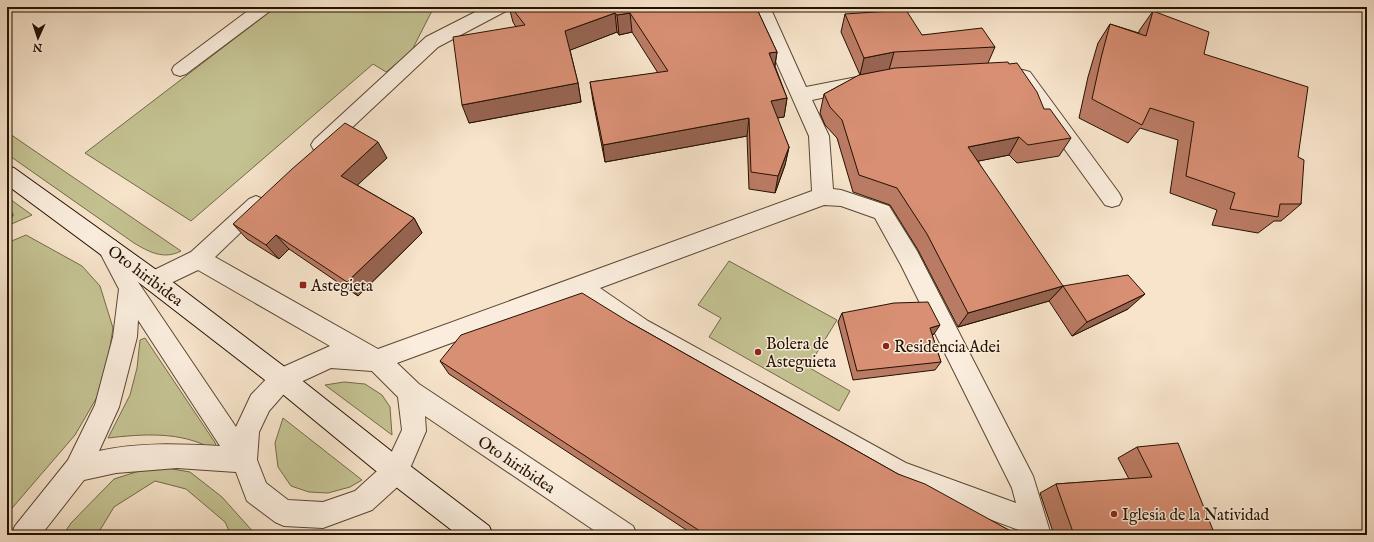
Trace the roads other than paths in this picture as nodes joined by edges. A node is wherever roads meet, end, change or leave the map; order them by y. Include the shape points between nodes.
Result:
1 (264, 7) edge
2 (500, 7) edge
3 (761, 7) edge
4 (180, 70) dead end
5 (1004, 72) edge
6 (881, 80) edge
7 (801, 95) junction
8 (308, 157) edge
9 (7, 174) edge
10 (268, 194) edge
11 (823, 196) junction
12 (1112, 198) dead end
13 (108, 247) junction
14 (199, 259) junction
15 (154, 281) junction
16 (579, 286) junction
17 (130, 289) junction
18 (377, 360) junction
19 (282, 379) junction
20 (410, 392) junction
21 (244, 460) junction
22 (77, 470) junction
23 (396, 471) junction
24 (1036, 529) edge
25 (24, 535) edge
26 (480, 535) edge
27 (624, 535) edge

1 - 4 lane
2 - 8 street via 432,42
3 - 7 street
5 - 12 street via 1023,76
6 - 7 street
7 - 11 street via 819,136
9 - 13 street, Oto hiribidea
10 - 14 street
11 - 16 street
11 - 24 street via 841,198 882,212 909,258 1024,485
13 - 15 street, Oto hiribidea
13 - 17 street
14 - 15 street
14 - 18 street, Oto hiribidea
15 - 19 street, Oto hiribidea
16 - 18 street
16 - 24 street via 640,328 899,473
17 - 21 street
17 - 22 street via 125,337 107,406
18 - 19 street via 330,357
18 - 20 street, Oto hiribidea
19 - 21 street via 260,403 247,431
19 - 23 street, Oto hiribidea
20 - 23 street via 414,431
20 - 27 street, Oto hiribidea
21 - 22 street via 177,456 116,460
21 - 23 street via 256,492 284,513 323,515 363,501
22 - 25 street
23 - 26 street, Oto hiribidea

